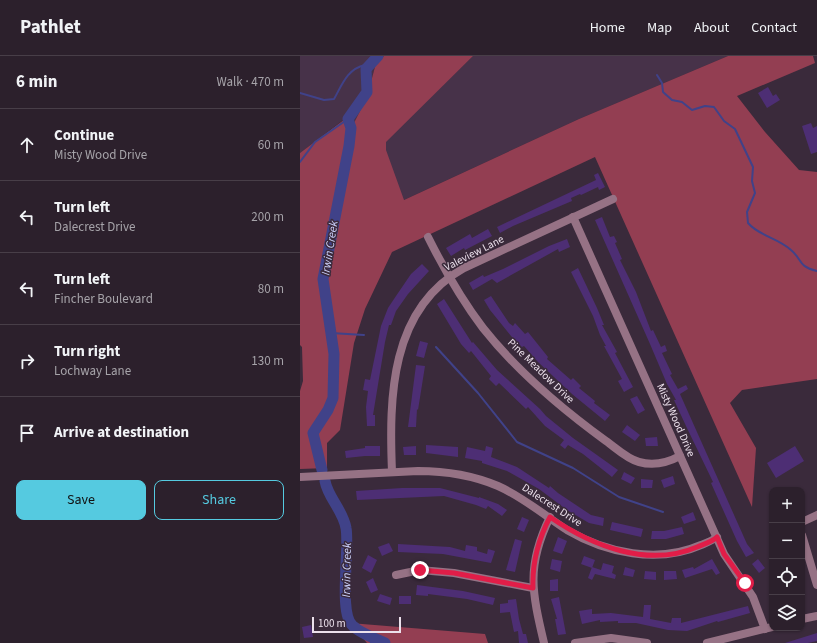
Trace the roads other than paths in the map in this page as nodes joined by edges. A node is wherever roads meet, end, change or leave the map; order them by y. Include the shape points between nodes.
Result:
1 (613, 199) dead end
2 (573, 217) junction
3 (428, 237) dead end
4 (449, 277) junction
5 (680, 456) junction
6 (392, 472) junction
7 (300, 477) edge
8 (817, 515) edge
9 (550, 517) junction
10 (805, 521) edge
11 (717, 537) junction
12 (805, 545) edge
13 (396, 575) dead end
14 (817, 585) edge
15 (533, 588) junction
16 (817, 616) edge
17 (805, 618) edge
18 (768, 628) edge
19 (544, 643) edge
20 (575, 643) edge
21 (647, 643) edge
22 (707, 643) edge

1 - 2 street, Valeview Lane
2 - 4 street, Valeview Lane
2 - 5 street, Misty Wood Drive
3 - 4 street, Pine Meadow Drive
4 - 5 street, Pine Meadow Drive via 479,322 506,353 553,399 591,430 626,456 639,462 665,463
4 - 6 street, Valeview Lane via 433,291 418,310 403,341 392,413
5 - 11 street, Misty Wood Drive
6 - 7 street, Dalecrest Drive
6 - 9 street, Dalecrest Drive via 436,471 470,477 511,492
8 - 10 street
9 - 11 street, Dalecrest Drive via 597,544 646,555 678,554
9 - 15 street via 537,549 533,567
11 - 18 street, Misty Wood Drive via 724,554 753,597
12 - 14 street
13 - 15 street via 426,570
15 - 19 street
16 - 17 street
18 - 22 street
20 - 21 street via 611,638

